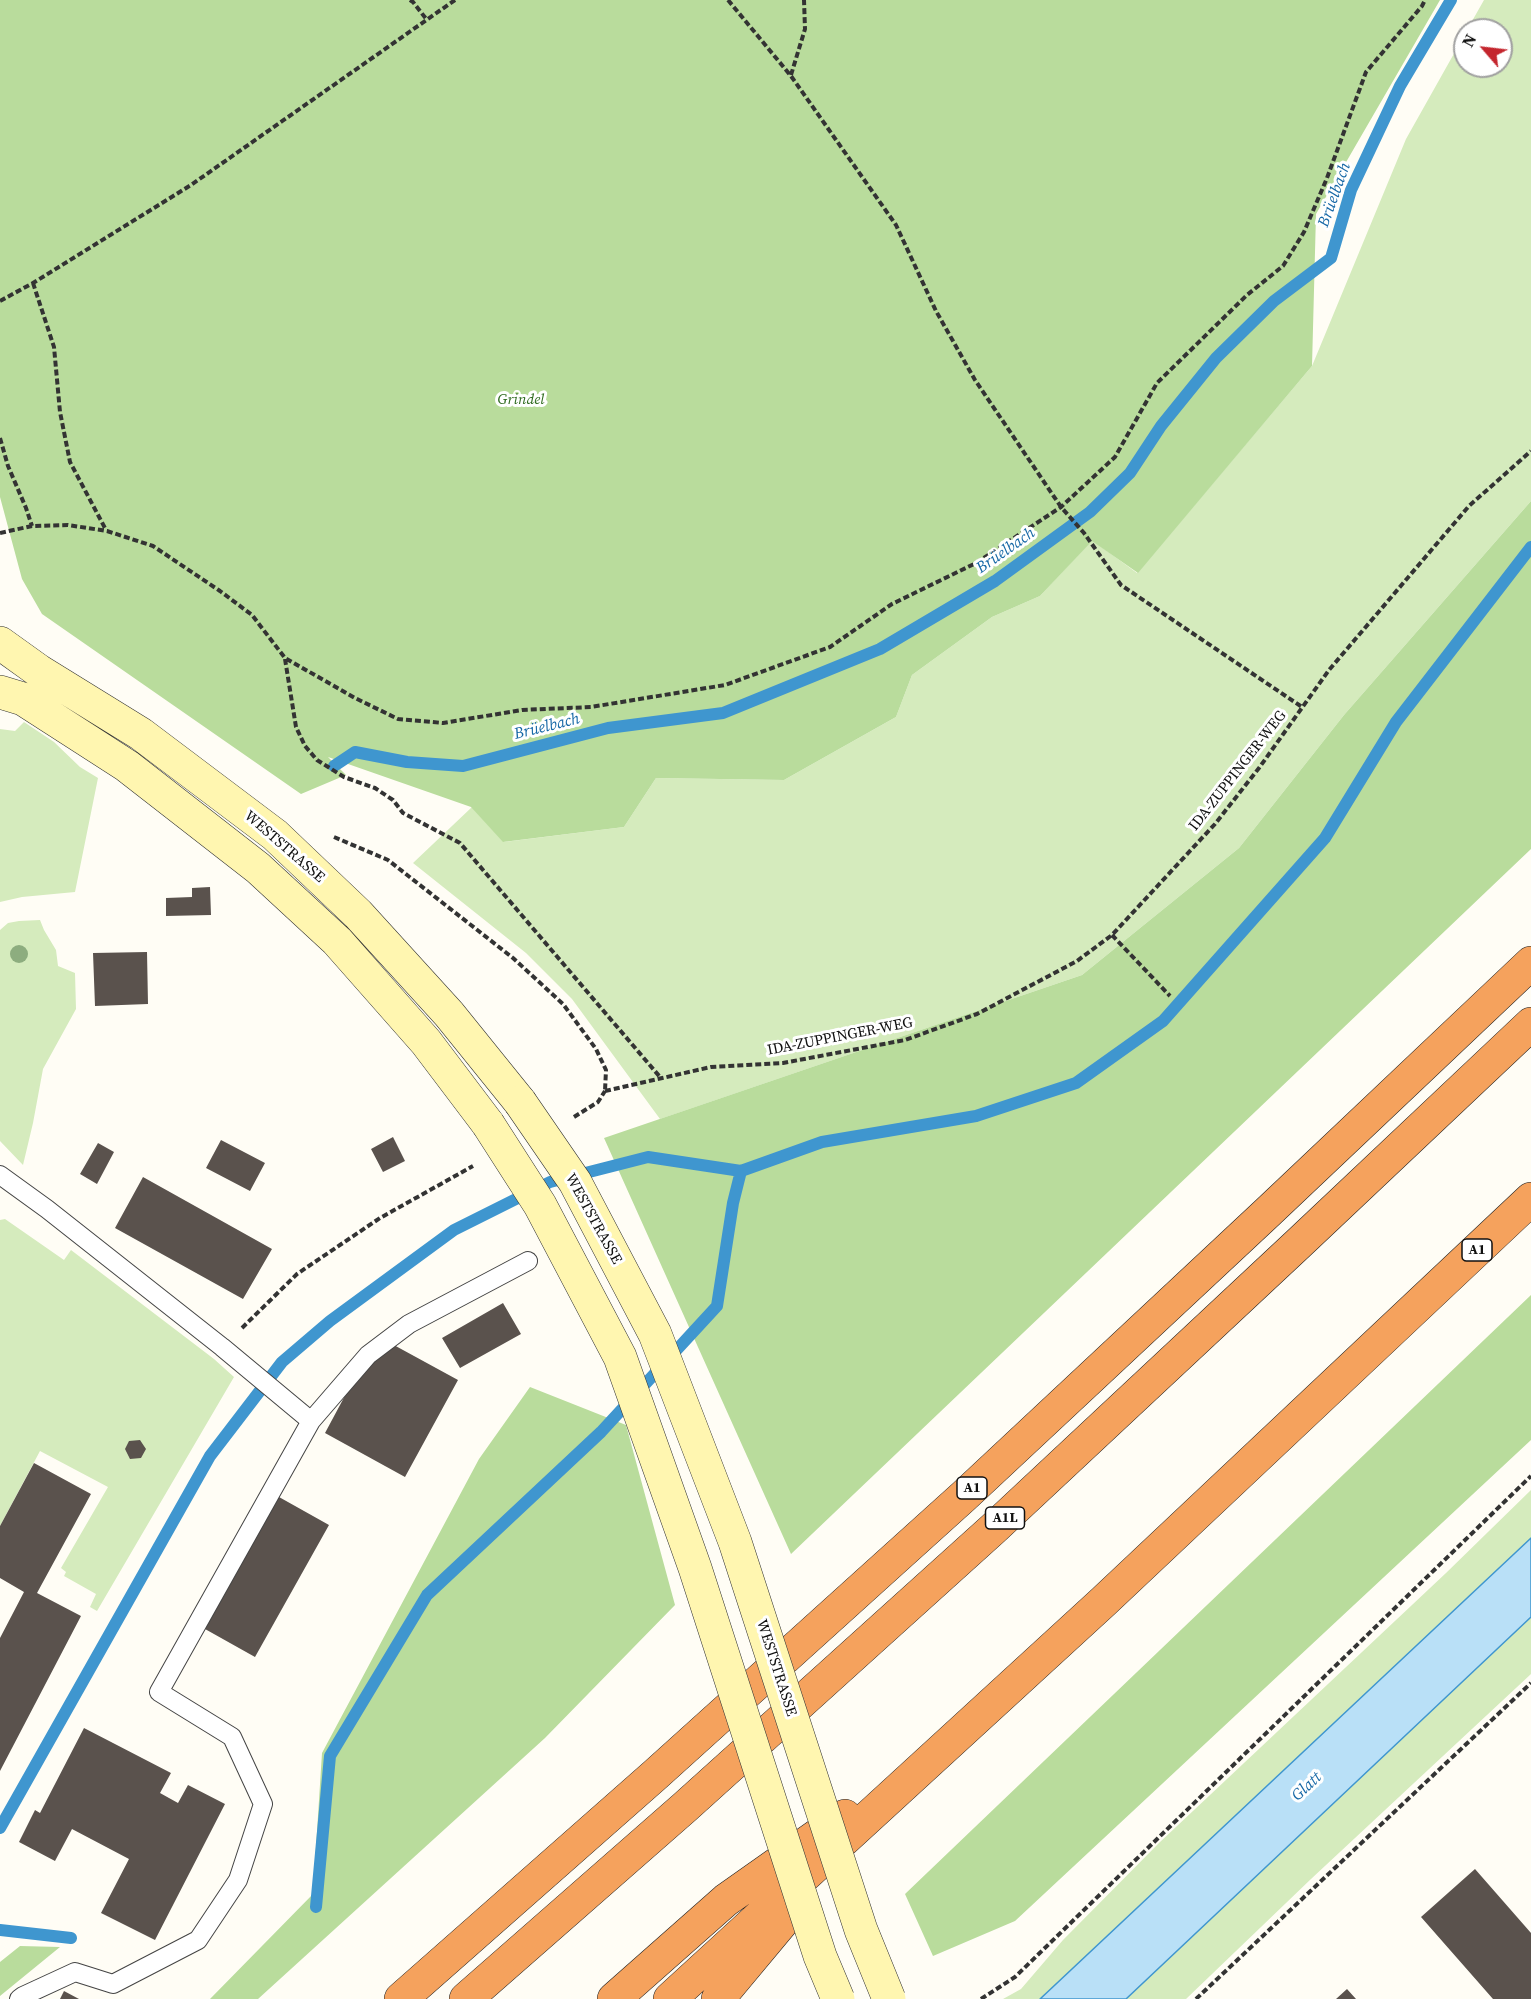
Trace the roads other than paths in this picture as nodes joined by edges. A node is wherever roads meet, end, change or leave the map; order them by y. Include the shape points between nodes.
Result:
1 (0, 643) edge
2 (0, 692) edge
3 (1531, 963) edge
4 (1531, 1024) edge
5 (0, 1175) edge
6 (1531, 1199) edge
7 (528, 1261) dead end
8 (306, 1418) junction
9 (951, 1741) junction
10 (869, 1818) junction
11 (19, 1999) edge
12 (401, 1999) edge
13 (466, 1999) edge
14 (614, 1999) edge
15 (670, 1999) edge
16 (718, 1999) edge
17 (838, 1999) edge
18 (889, 1999) edge

1 - 18 main road, WESTSTRASSE, bridge via 141,734 275,835 358,915 449,1014 520,1102 575,1182 656,1334 735,1542 861,1930
2 - 17 main road, bridge via 23,699 127,766 258,868 337,941 426,1042 488,1124 540,1205 620,1357 695,1568 820,1956
3 - 12 highway, A1 via 972,1488
4 - 13 highway, A1L via 993,1529
5 - 8 lane via 222,1347
6 - 9 highway, A1
7 - 8 lane via 409,1324 368,1355
8 - 11 lane via 159,1692 232,1737 263,1804 238,1880 198,1941 113,1984 75,1972
9 - 10 highway, A1
9 - 14 highway via 726,1900
10 - 15 highway, A1
10 - 16 highway

